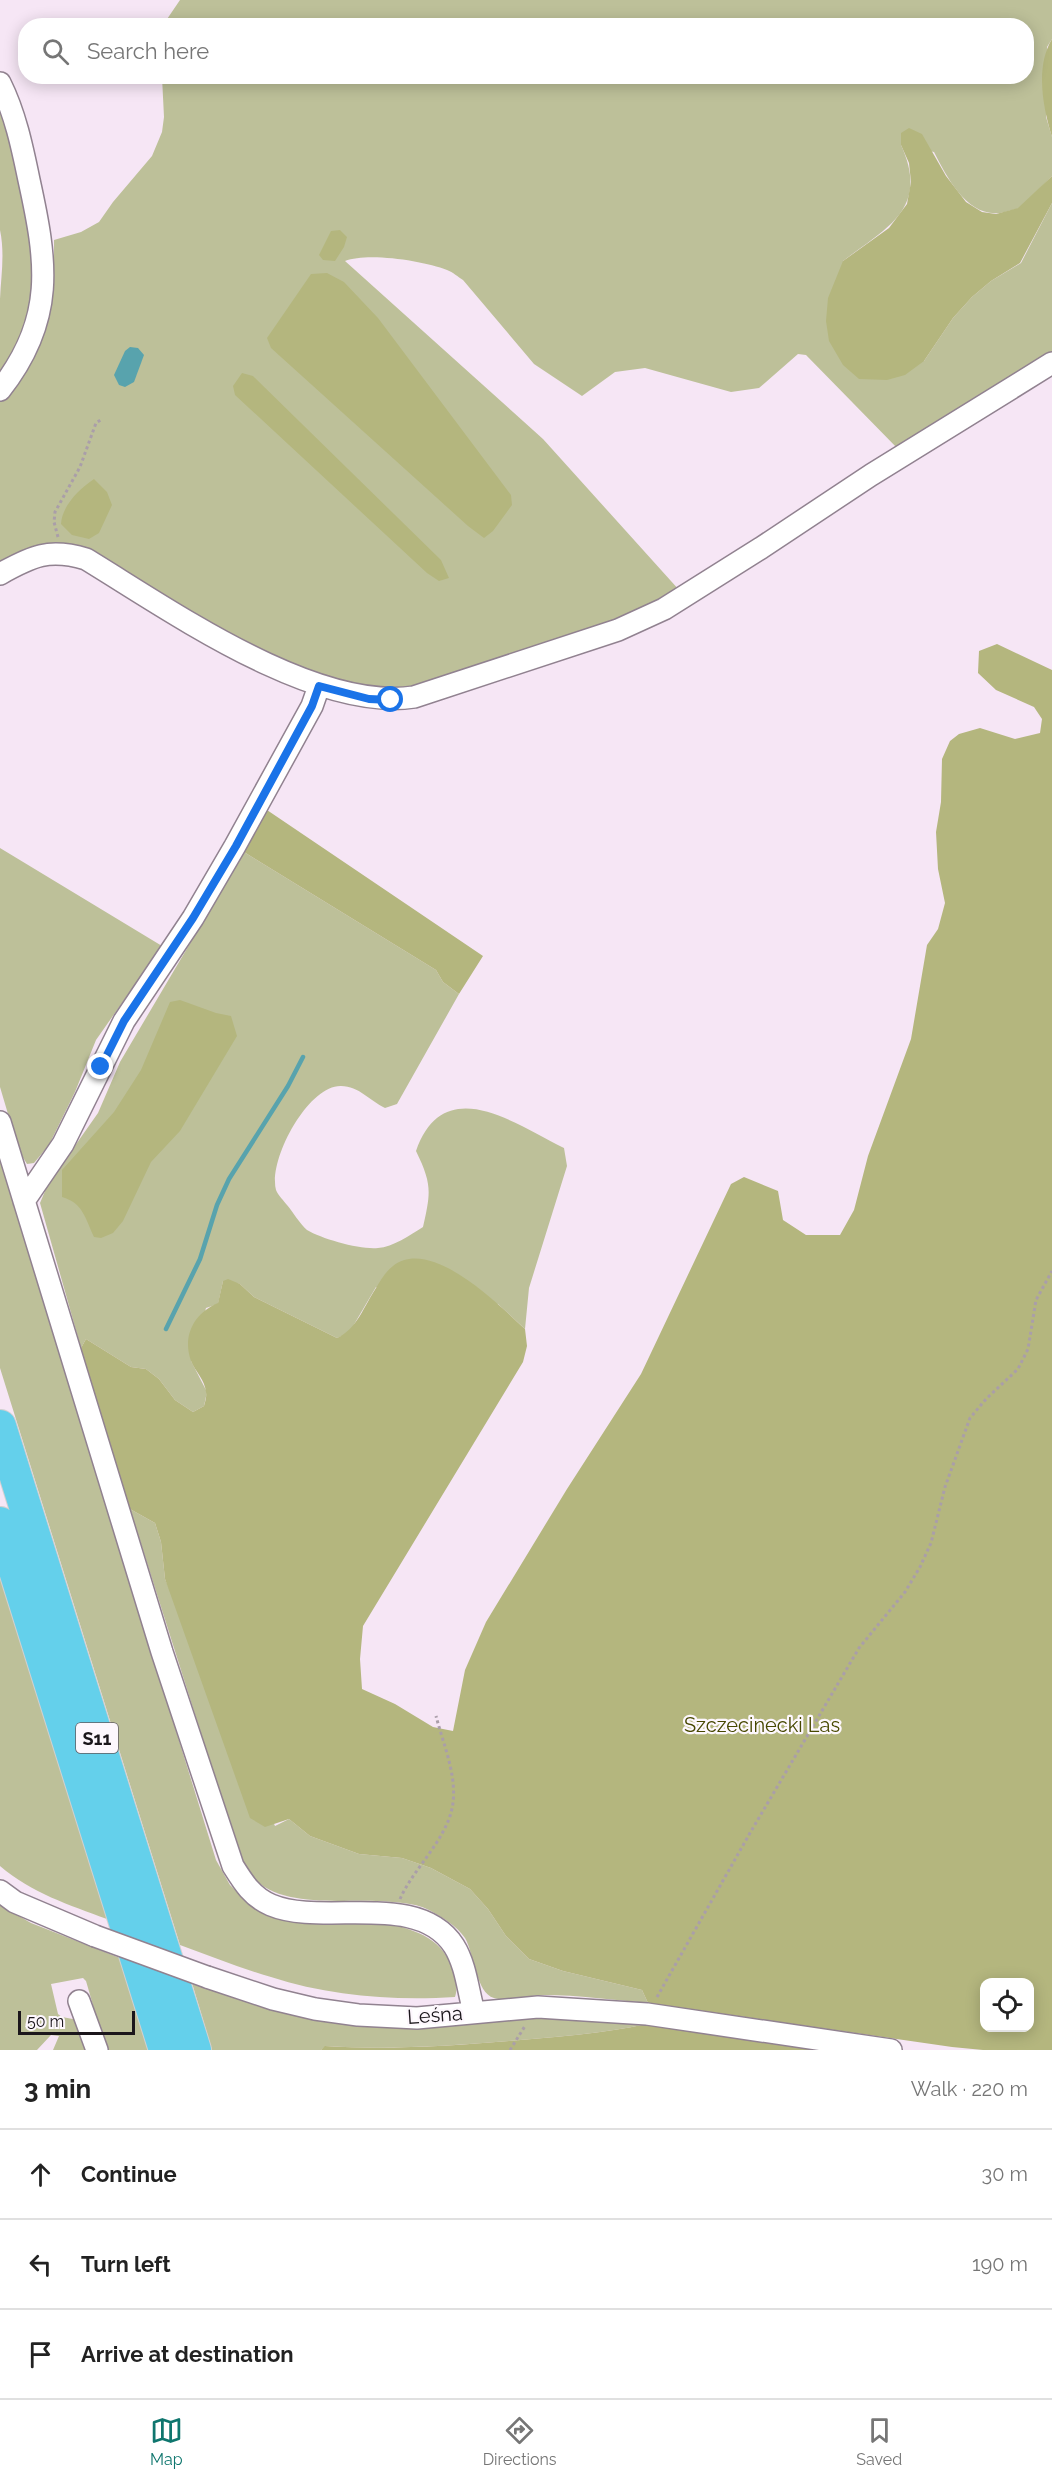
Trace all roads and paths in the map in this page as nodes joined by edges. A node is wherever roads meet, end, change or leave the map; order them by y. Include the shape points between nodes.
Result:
1 (0, 83) edge
2 (1052, 363) edge
3 (0, 390) edge
4 (102, 419) dead end
5 (61, 553) junction
6 (0, 574) edge
7 (319, 686) junction
8 (0, 1122) edge
9 (24, 1201) junction
10 (1052, 1271) edge
11 (0, 1426) edge
12 (0, 1523) edge
13 (436, 1716) dead end
14 (0, 1892) edge
15 (393, 1914) junction
16 (79, 2001) dead end
17 (538, 2007) junction
18 (474, 2012) junction
19 (647, 2014) junction
20 (97, 2050) edge
21 (165, 2050) edge
22 (195, 2050) edge
23 (510, 2050) edge
24 (891, 2050) edge

1 - 3 street via 22,147 44,267 42,300 30,342
2 - 7 street via 642,620 414,698 369,699
4 - 5 path via 96,423 80,467 55,512
5 - 6 street via 33,556
5 - 7 street via 86,559 250,655
7 - 9 street via 236,846 124,1021 63,1144
8 - 9 street
9 - 15 street via 162,1652 233,1866 248,1890 270,1905 294,1911
10 - 19 path via 1036,1300 1028,1348 1018,1370 970,1418 945,1487 931,1544 920,1567 905,1592 859,1648
11 - 22 highway, S11
12 - 21 highway, S11
13 - 15 path via 451,1773 451,1815
14 - 18 street, Leśna, bridge via 94,1936 273,1999 358,2015 417,2018
15 - 18 street via 439,1930 453,1945
16 - 20 street
17 - 18 street, Leśna
17 - 19 street, Leśna
17 - 23 path
19 - 24 street, Leśna

